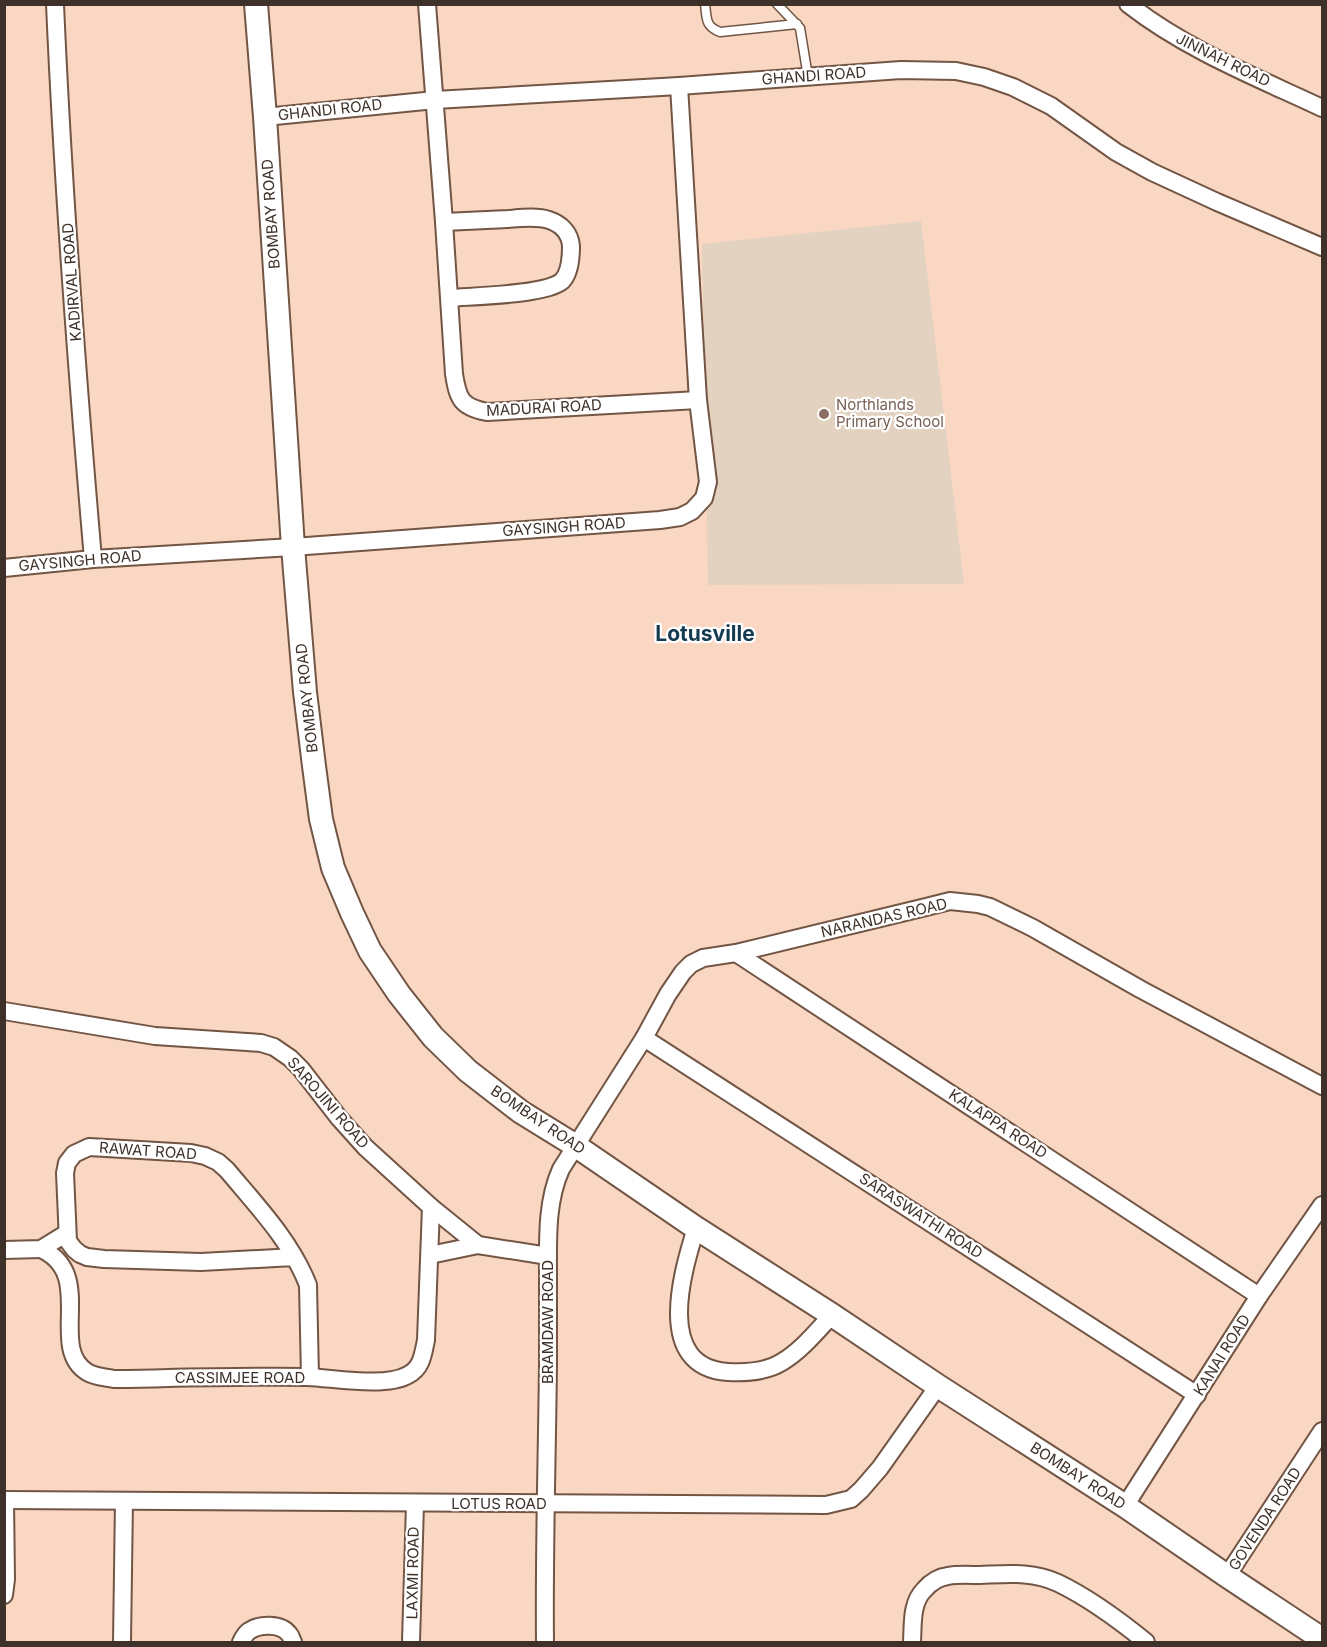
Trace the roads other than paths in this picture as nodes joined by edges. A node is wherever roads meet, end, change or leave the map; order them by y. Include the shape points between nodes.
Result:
1 (55, 4) edge
2 (256, 4) edge
3 (427, 4) edge
4 (705, 4) edge
5 (777, 4) edge
6 (1128, 4) edge
7 (797, 24) junction
8 (808, 77) junction
9 (679, 86) junction
10 (435, 100) junction
11 (1323, 108) edge
12 (265, 117) junction
13 (444, 222) junction
14 (1323, 247) edge
15 (450, 298) junction
16 (698, 400) junction
17 (293, 547) junction
18 (93, 559) junction
19 (4, 568) edge
20 (736, 953) junction
21 (4, 1011) edge
22 (644, 1038) junction
23 (1323, 1086) edge
24 (576, 1146) junction
25 (1323, 1205) edge
26 (431, 1207) junction
27 (696, 1228) junction
28 (67, 1233) junction
29 (478, 1245) junction
30 (41, 1249) junction
31 (4, 1250) edge
32 (430, 1255) junction
33 (548, 1256) junction
34 (294, 1257) junction
35 (1259, 1296) junction
36 (832, 1315) junction
37 (310, 1377) junction
38 (938, 1386) junction
39 (1197, 1395) junction
40 (1323, 1431) edge
41 (5, 1500) edge
42 (124, 1501) junction
43 (415, 1503) junction
44 (547, 1504) junction
45 (1125, 1506) junction
46 (1227, 1576) junction
47 (4, 1595) edge
48 (1323, 1639) edge
49 (122, 1642) edge
50 (241, 1642) edge
51 (293, 1642) edge
52 (411, 1642) edge
53 (545, 1642) edge
54 (912, 1642) edge
55 (1146, 1642) edge

1 - 18 street, KADIRVAL ROAD
2 - 12 street, BOMBAY ROAD
3 - 10 street, MADURAI ROAD
4 - 7 lane via 707,22 720,32
5 - 7 lane
6 - 11 street, JINNAH ROAD via 1191,46
7 - 8 lane via 802,33
8 - 9 street, GHANDI ROAD
8 - 14 street, GHANDI ROAD via 938,70 1003,83 1051,106 1152,172
9 - 10 street, GHANDI ROAD
9 - 16 street, GAYSINGH ROAD
10 - 12 street, GHANDI ROAD
10 - 13 street, MADURAI ROAD
12 - 17 street, BOMBAY ROAD
13 - 15 street, MADURAI ROAD
13 - 15 street via 548,219 565,230 571,240 566,275 550,288
15 - 16 street, MADURAI ROAD via 456,388 467,406 475,410
16 - 17 street, GAYSINGH ROAD via 708,482 698,506 680,517
17 - 18 street, GAYSINGH ROAD
17 - 24 street, BOMBAY ROAD via 321,819 333,868 352,914 370,951 433,1037 520,1112
18 - 19 street, GAYSINGH ROAD
20 - 22 street, NARANDAS ROAD via 691,964 668,994
20 - 23 street, NARANDAS ROAD via 942,903 978,904 1033,928
20 - 35 street, KALAPPA ROAD
21 - 26 street, SAROJINI ROAD via 155,1036 274,1047 301,1069 365,1147
22 - 24 street, NARANDAS ROAD
22 - 39 street, SARASWATHI ROAD
24 - 27 street, BOMBAY ROAD
24 - 33 street, BRAMDAW ROAD via 555,1183
25 - 35 street, KANAI ROAD
26 - 29 street, SAROJINI ROAD
26 - 32 street, CASSIMJEE ROAD
27 - 36 street, BOMBAY ROAD
27 - 36 street via 686,1261 679,1326 686,1350 702,1366 735,1372 769,1368 800,1348
28 - 30 street
28 - 34 street via 74,1249 87,1257 104,1259 201,1262
28 - 34 street, RAWAT ROAD via 65,1173 67,1163 78,1151 89,1147 191,1153 206,1156 227,1170 274,1226
29 - 32 street
29 - 33 street
30 - 31 street
30 - 37 street, CASSIMJEE ROAD via 56,1257 64,1270 70,1287 71,1350 78,1364 96,1376
32 - 37 street, CASSIMJEE ROAD via 426,1340 417,1368 409,1375 385,1381
33 - 44 street, BRAMDAW ROAD
34 - 37 street, RAWAT ROAD via 308,1285
35 - 39 street, KANAI ROAD
36 - 38 street, BOMBAY ROAD
38 - 44 street, LOTUS ROAD via 880,1468 861,1490 841,1502 826,1506
38 - 45 street, BOMBAY ROAD
39 - 45 street, KANAI ROAD
40 - 46 street, GOVENDA ROAD
41 - 42 street, LOTUS ROAD
41 - 47 street
42 - 43 street, LOTUS ROAD
42 - 49 street
43 - 44 street, LOTUS ROAD
43 - 52 street, LAXMI ROAD
44 - 53 street, BRAMDAW ROAD
45 - 46 street, BOMBAY ROAD
46 - 48 street, BOMBAY ROAD
50 - 51 street via 252,1629 266,1626 285,1630
54 - 55 street via 917,1602 934,1581 946,1576 1023,1574 1057,1582

